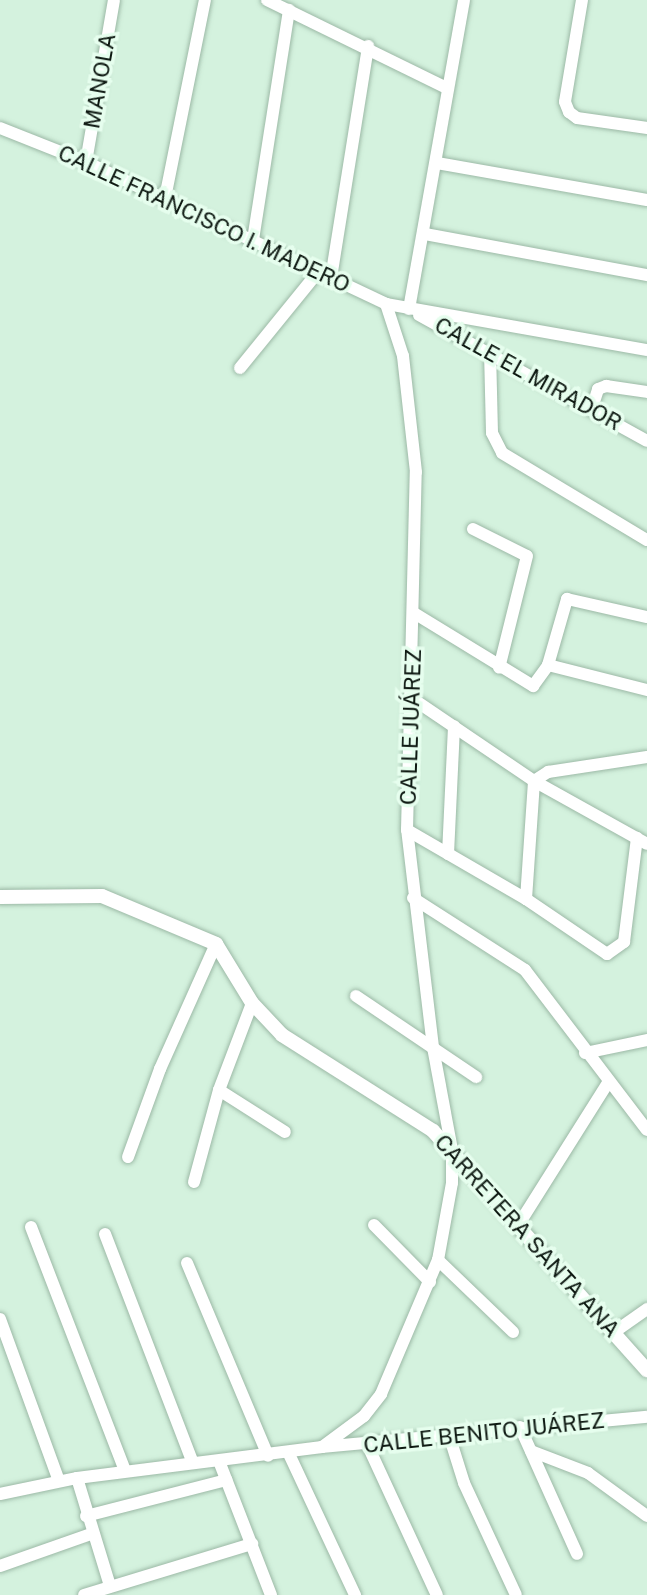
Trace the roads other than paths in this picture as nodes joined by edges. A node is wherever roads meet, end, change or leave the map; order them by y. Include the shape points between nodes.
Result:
1 (114, 0) edge
2 (205, 0) edge
3 (267, 0) edge
4 (464, 0) edge
5 (582, 0) edge
6 (289, 10) junction
7 (368, 46) junction
8 (447, 88) junction
9 (0, 128) edge
10 (647, 128) edge
11 (86, 162) junction
12 (437, 163) junction
13 (165, 198) junction
14 (647, 200) edge
15 (425, 234) junction
16 (253, 240) junction
17 (324, 275) junction
18 (647, 275) edge
19 (386, 304) junction
20 (409, 309) junction
21 (647, 350) edge
22 (490, 351) junction
23 (240, 368) dead end
24 (647, 392) edge
25 (592, 408) junction
26 (647, 441) edge
27 (473, 529) dead end
28 (647, 540) edge
29 (414, 613) junction
30 (647, 617) edge
31 (548, 665) junction
32 (499, 668) junction
33 (647, 690) edge
34 (413, 699) junction
35 (454, 726) junction
36 (647, 757) edge
37 (534, 781) junction
38 (407, 830) junction
39 (642, 841) edge
40 (448, 854) junction
41 (0, 897) edge
42 (413, 898) junction
43 (526, 899) junction
44 (216, 944) junction
45 (356, 996) dead end
46 (252, 1003) junction
47 (647, 1040) edge
48 (433, 1047) junction
49 (585, 1053) junction
50 (476, 1077) dead end
51 (607, 1084) junction
52 (219, 1090) junction
53 (640, 1113) edge
54 (647, 1130) edge
55 (285, 1132) dead end
56 (452, 1150) junction
57 (128, 1157) dead end
58 (194, 1182) dead end
59 (519, 1224) junction
60 (374, 1225) dead end
61 (31, 1227) dead end
62 (105, 1234) dead end
63 (438, 1260) junction
64 (187, 1263) dead end
65 (430, 1282) junction
66 (647, 1309) edge
67 (0, 1319) edge
68 (513, 1332) dead end
69 (613, 1333) junction
70 (647, 1370) edge
71 (647, 1417) edge
72 (520, 1427) junction
73 (449, 1435) junction
74 (368, 1446) junction
75 (322, 1447) junction
76 (531, 1451) junction
77 (289, 1454) junction
78 (268, 1456) junction
79 (219, 1461) junction
80 (193, 1463) junction
81 (125, 1471) junction
82 (77, 1478) junction
83 (226, 1480) junction
84 (59, 1481) junction
85 (0, 1494) edge
86 (86, 1516) junction
87 (647, 1516) edge
88 (91, 1534) junction
89 (252, 1544) junction
90 (577, 1554) dead end
91 (0, 1566) edge
92 (110, 1586) junction
93 (84, 1595) edge
94 (271, 1595) edge
95 (355, 1595) edge
96 (437, 1595) edge
97 (516, 1595) edge

1 - 11 street, MANOLA
2 - 13 street
3 - 6 street
4 - 8 street
5 - 10 street via 565,102 569,112 577,118
6 - 7 street
6 - 16 street
7 - 8 street
7 - 17 street
8 - 12 street
9 - 11 street, CALLE FRANCISCO I. MADERO
11 - 13 street, CALLE FRANCISCO I. MADERO
12 - 14 street
12 - 15 street
13 - 16 street, CALLE FRANCISCO I. MADERO
15 - 18 street
15 - 20 street
16 - 17 street, CALLE FRANCISCO I. MADERO
17 - 19 street, CALLE FRANCISCO I. MADERO
17 - 23 street
19 - 20 street, CALLE FRANCISCO I. MADERO
19 - 29 street, CALLE JUÁREZ via 403,356 411,416
20 - 21 street
20 - 22 street, CALLE EL MIRADOR
22 - 25 street, CALLE EL MIRADOR
22 - 28 street via 492,433 502,453
24 - 25 street via 606,386 598,389
25 - 26 street, CALLE EL MIRADOR
27 - 32 street via 527,556
29 - 32 street
29 - 34 street, CALLE JUÁREZ
30 - 31 street via 567,599
31 - 32 street via 533,686
31 - 33 street
34 - 35 street
34 - 38 street, CALLE JUÁREZ
35 - 37 street
35 - 40 street
36 - 37 street via 548,772
37 - 39 street
37 - 43 street
38 - 40 street
38 - 42 street, CALLE JUÁREZ
39 - 43 street via 624,942 613,953 607,954
40 - 43 street
41 - 44 main road via 102,896
42 - 48 street, CALLE JUÁREZ
42 - 49 street via 525,970
44 - 46 main road, CARRETERA SANTA ANA
44 - 57 street via 160,1069
45 - 48 street
46 - 52 street
46 - 56 main road, CARRETERA SANTA ANA via 282,1035 403,1109
47 - 49 street
48 - 50 street
48 - 56 street, CALLE JUÁREZ
49 - 51 street
51 - 53 street
51 - 59 street
52 - 55 street
52 - 58 street
53 - 54 street
56 - 59 main road, CARRETERA SANTA ANA
56 - 63 street, CALLE BENITO JUÁREZ
59 - 69 main road, CARRETERA SANTA ANA
60 - 65 street
61 - 81 street
62 - 80 street
63 - 65 street, CALLE BENITO JUÁREZ
63 - 68 street
64 - 78 street
65 - 75 street, CALLE BENITO JUÁREZ via 373,1406
66 - 69 street
67 - 84 street
69 - 70 main road, CARRETERA SANTA ANA
71 - 72 street, CALLE BENITO JUÁREZ
72 - 73 street, CALLE BENITO JUÁREZ
72 - 76 street
73 - 74 street, CALLE BENITO JUÁREZ
73 - 97 street via 464,1483
74 - 75 street, CALLE BENITO JUÁREZ
74 - 96 street
75 - 77 street, CALLE BENITO JUÁREZ
76 - 87 street via 588,1473
76 - 90 street
77 - 78 street, CALLE BENITO JUÁREZ
77 - 95 street
78 - 79 street, CALLE BENITO JUÁREZ
79 - 80 street, CALLE BENITO JUÁREZ
79 - 83 street
80 - 81 street, CALLE BENITO JUÁREZ
81 - 82 street, CALLE BENITO JUÁREZ
82 - 84 street, CALLE BENITO JUÁREZ
82 - 86 street
83 - 86 street
83 - 89 street
84 - 85 street, CALLE BENITO JUÁREZ
86 - 88 street
88 - 91 street
88 - 92 street
89 - 92 street
89 - 94 street
92 - 93 street

